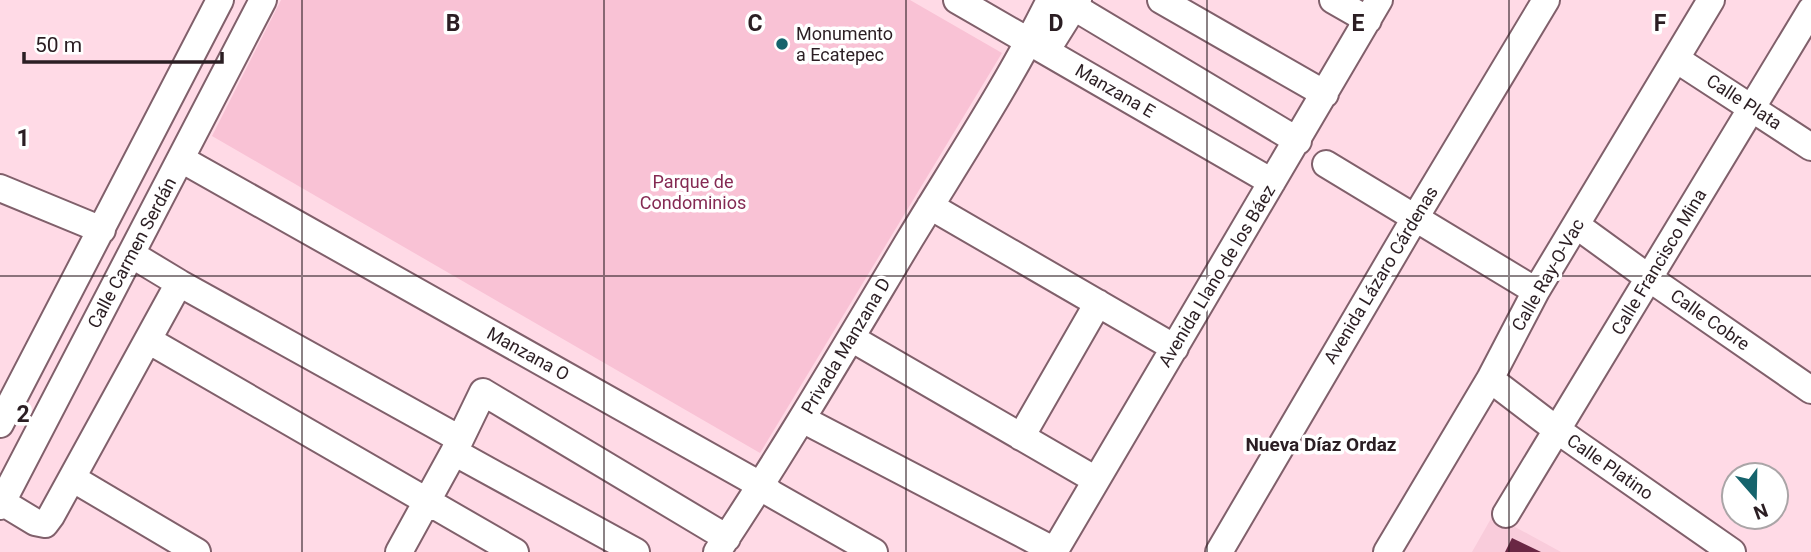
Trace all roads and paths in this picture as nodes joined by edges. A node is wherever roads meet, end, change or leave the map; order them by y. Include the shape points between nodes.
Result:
1 (220, 0) edge
2 (263, 0) edge
3 (957, 0) edge
4 (1161, 0) edge
5 (1333, 0) edge
6 (1546, 0) edge
7 (1712, 0) edge
8 (1067, 2) edge
9 (1373, 10) edge
10 (1811, 10) edge
11 (1038, 47) junction
12 (1676, 59) junction
13 (1325, 94) junction
14 (1752, 107) junction
15 (1298, 141) junction
16 (1811, 146) edge
17 (181, 159) junction
18 (1326, 164) dead end
19 (1272, 182) junction
20 (0, 188) edge
21 (930, 206) junction
22 (1415, 218) junction
23 (1576, 225) junction
24 (102, 230) junction
25 (131, 254) junction
26 (1649, 278) junction
27 (179, 283) junction
28 (1536, 291) junction
29 (1098, 303) junction
30 (851, 338) junction
31 (148, 340) junction
32 (1175, 348) junction
33 (1490, 379) junction
34 (1811, 390) edge
35 (802, 419) junction
36 (0, 424) edge
37 (1557, 430) junction
38 (1021, 436) junction
39 (457, 446) junction
40 (72, 478) junction
41 (1096, 480) junction
42 (767, 490) junction
43 (427, 502) junction
44 (1, 504) edge
45 (1506, 514) dead end
46 (727, 547) edge
47 (1055, 551) edge
48 (197, 552) edge
49 (399, 552) edge
50 (515, 552) edge
51 (636, 552) edge
52 (874, 552) edge
53 (1219, 552) edge
54 (1387, 552) edge
55 (1731, 552) edge

1 - 24 street, Calle Carmen Serdán
2 - 17 street, Calle Carmen Serdán
3 - 11 street, Manzana E
4 - 13 street
5 - 9 street
6 - 22 street, Avenida Lázaro Cárdenas
7 - 12 street, Calle Ray-O-Vac
8 - 11 street, Privada Manzana D
8 - 15 street
9 - 13 street, Avenida Llano de los Báez
10 - 14 street, Calle Francisco Mina
11 - 19 street, Manzana E
11 - 21 street, Privada Manzana D
12 - 14 street, Calle Plata
12 - 23 street, Calle Ray-O-Vac
13 - 15 street, Avenida Llano de los Báez
14 - 16 street, Calle Plata
14 - 26 street, Calle Francisco Mina
15 - 19 street, Avenida Llano de los Báez
17 - 25 street, Calle Carmen Serdán
17 - 42 street, Manzana O
18 - 22 street
19 - 32 street, Avenida Llano de los Báez
20 - 24 street
21 - 29 street
21 - 30 street, Privada Manzana D
22 - 28 street
22 - 53 street, Avenida Lázaro Cárdenas
23 - 26 street, Calle Cobre
23 - 28 street, Calle Ray-O-Vac
24 - 36 street, Calle Carmen Serdán
25 - 27 street
25 - 44 street, Calle Carmen Serdán
26 - 34 street, Calle Cobre
26 - 37 street, Calle Francisco Mina
27 - 31 street
27 - 39 street
28 - 33 street, Calle Ray-O-Vac
29 - 32 street
29 - 38 street
30 - 35 street, Privada Manzana D
30 - 38 street
31 - 40 street
31 - 43 street
32 - 41 street, Avenida Llano de los Báez
33 - 37 street, Calle Platino
33 - 54 street, Calle Ray-O-Vac
35 - 42 street, Privada Manzana D
35 - 47 street
37 - 45 street, Calle Francisco Mina
37 - 55 street, Calle Platino
38 - 41 street
39 - 43 street
39 - 46 street via 483,393
39 - 51 street
40 - 44 street via 45,524
40 - 48 street
41 - 47 street, Avenida Llano de los Báez
42 - 46 street, Privada Manzana D
42 - 52 street, Manzana O
43 - 49 street
43 - 50 street

